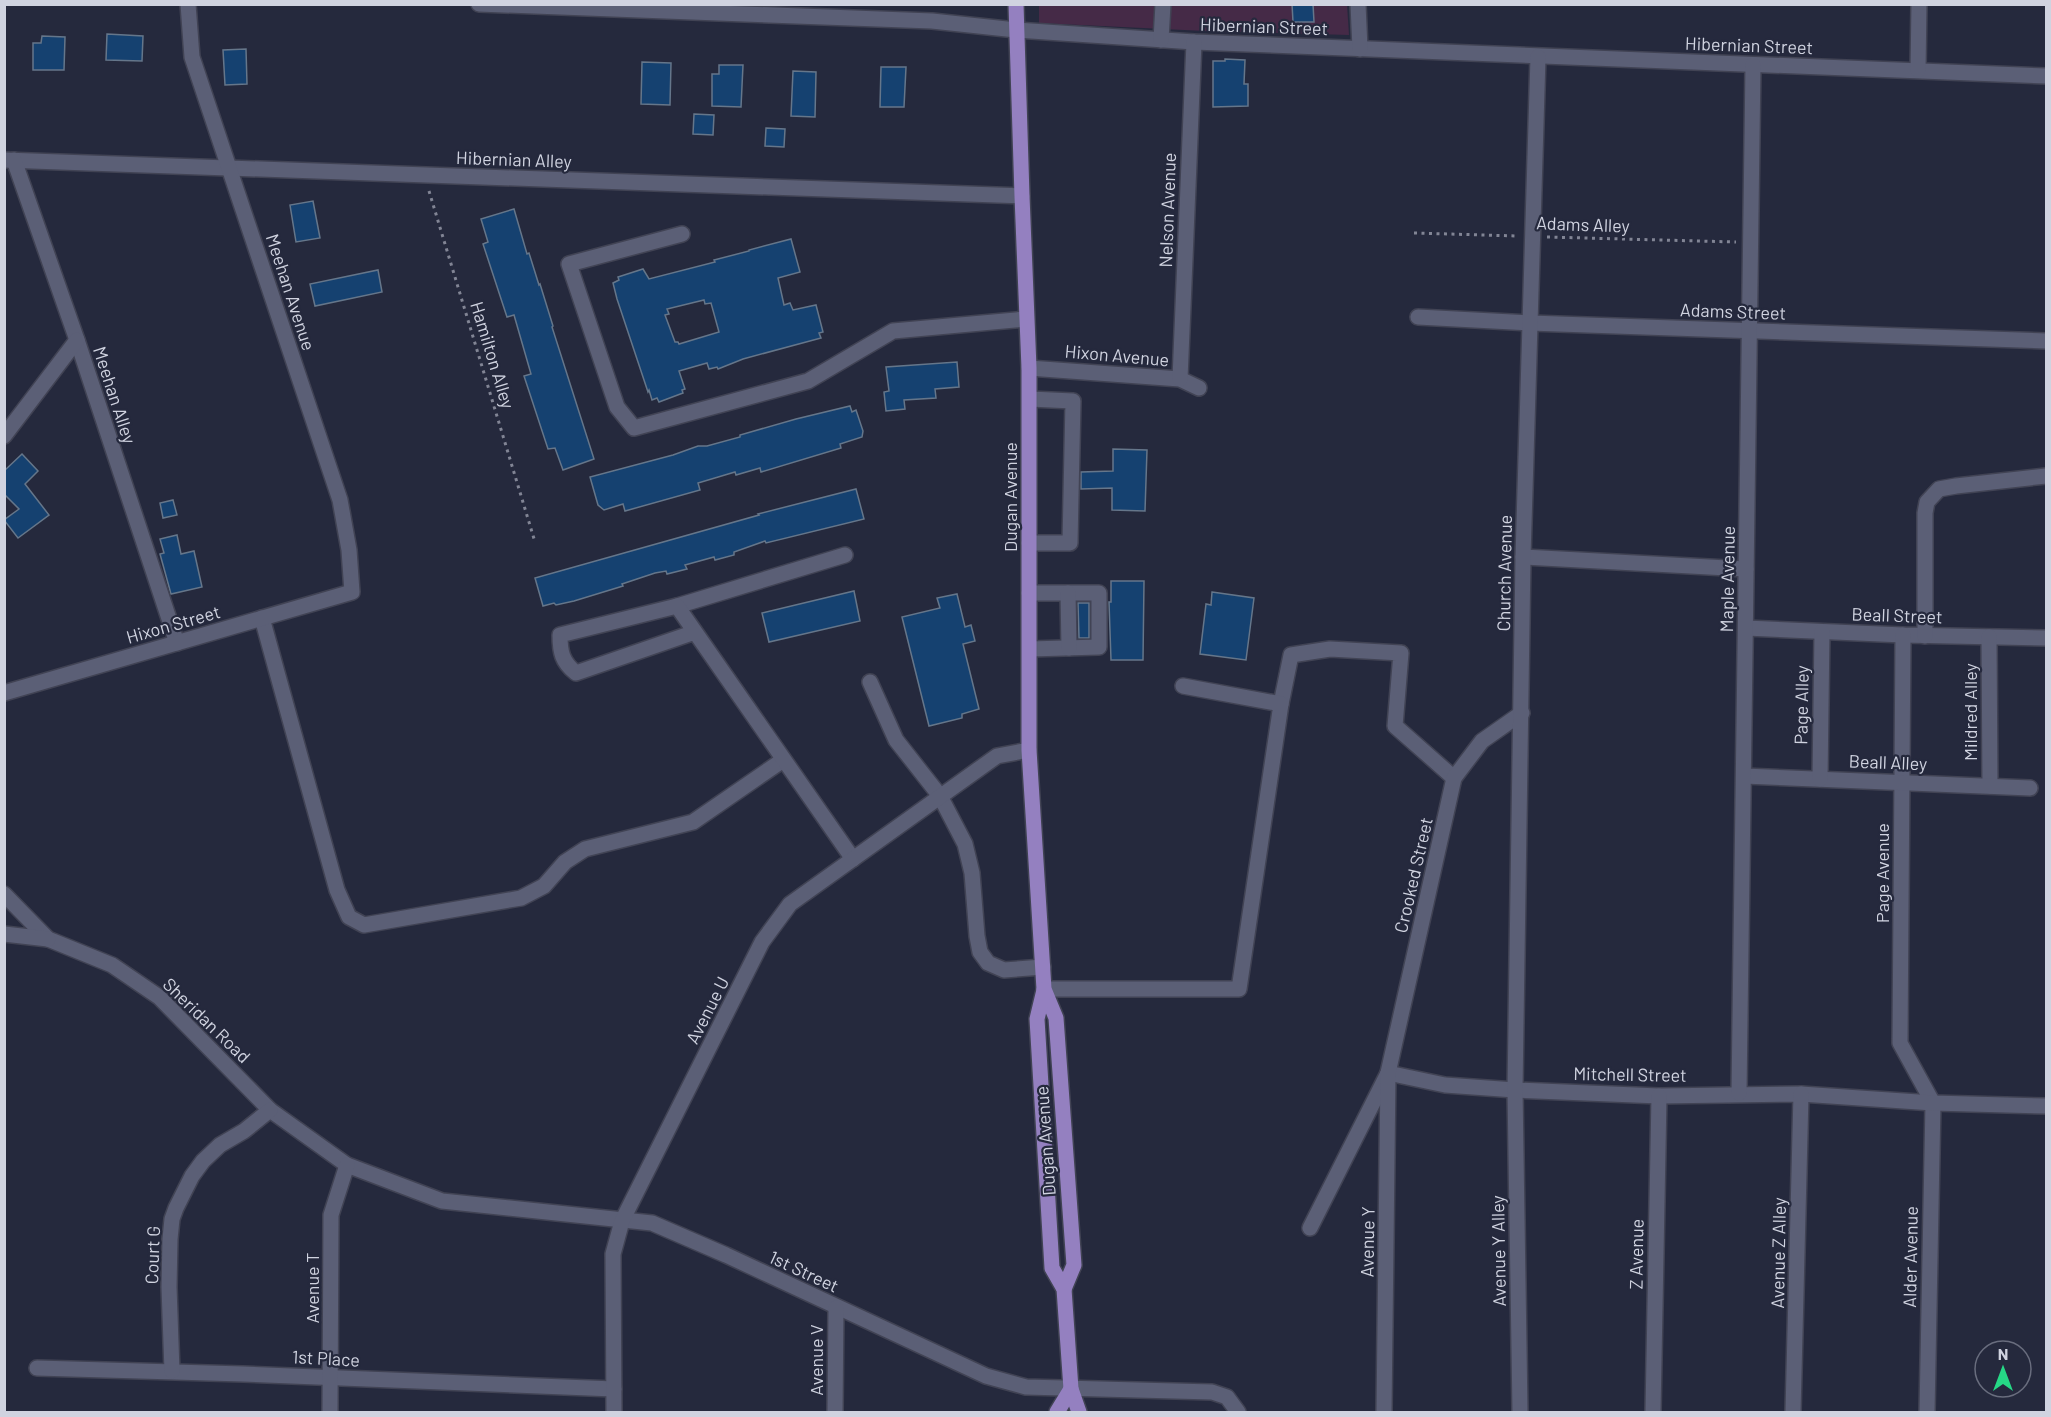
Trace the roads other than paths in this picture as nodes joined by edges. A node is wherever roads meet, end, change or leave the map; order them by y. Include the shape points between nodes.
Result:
1 (188, 4) edge
2 (479, 4) edge
3 (1016, 4) edge
4 (1163, 4) edge
5 (1358, 4) edge
6 (1919, 4) edge
7 (514, 5) edge
8 (1016, 30) junction
9 (1161, 40) junction
10 (1194, 42) junction
11 (1360, 49) junction
12 (1539, 57) junction
13 (1753, 65) junction
14 (1918, 70) junction
15 (2046, 76) edge
16 (9, 160) edge
17 (229, 168) junction
18 (1022, 196) junction
19 (682, 234) dead end
20 (1418, 316) dead end
21 (1026, 318) junction
22 (1530, 323) junction
23 (1749, 331) junction
24 (77, 340) junction
25 (2046, 341) edge
26 (1029, 368) junction
27 (1180, 380) junction
28 (1199, 388) dead end
29 (1030, 399) junction
30 (4, 436) edge
31 (2046, 476) edge
32 (1029, 543) junction
33 (845, 555) dead end
34 (1523, 557) junction
35 (1746, 569) junction
36 (352, 592) joint
37 (1029, 593) junction
38 (1068, 593) junction
39 (677, 606) junction
40 (262, 618) junction
41 (1746, 628) junction
42 (695, 632) junction
43 (1822, 632) junction
44 (1903, 635) junction
45 (1924, 636) junction
46 (1989, 637) junction
47 (2046, 638) edge
48 (177, 643) junction
49 (1069, 648) junction
50 (1030, 649) junction
51 (870, 682) dead end
52 (1183, 686) dead end
53 (4, 693) edge
54 (1281, 704) junction
55 (1522, 714) junction
56 (1029, 750) junction
57 (783, 760) junction
58 (1744, 776) junction
59 (1454, 778) junction
60 (1820, 779) junction
61 (1902, 782) junction
62 (1990, 786) junction
63 (2030, 788) dead end
64 (940, 796) junction
65 (853, 859) junction
66 (4, 894) edge
67 (4, 934) edge
68 (48, 939) junction
69 (1043, 967) junction
70 (1044, 989) junction
71 (1388, 1073) junction
72 (1515, 1090) junction
73 (1739, 1093) junction
74 (1801, 1094) junction
75 (1659, 1095) junction
76 (1933, 1103) junction
77 (2046, 1106) edge
78 (270, 1110) junction
79 (346, 1166) junction
80 (622, 1221) junction
81 (1310, 1228) dead end
82 (1064, 1289) junction
83 (836, 1308) junction
84 (37, 1368) dead end
85 (172, 1371) junction
86 (331, 1378) junction
87 (614, 1389) junction
88 (1071, 1389) junction
89 (330, 1413) edge
90 (614, 1413) edge
91 (835, 1413) edge
92 (1057, 1413) edge
93 (1079, 1413) edge
94 (1238, 1413) edge
95 (1384, 1413) edge
96 (1520, 1413) edge
97 (1653, 1413) edge
98 (1793, 1413) edge
99 (1927, 1413) edge

1 - 17 street, Meehan Avenue via 192,57
2 - 7 street, Hibernian Street
3 - 8 main road, Dugan Avenue
4 - 9 street
5 - 11 street
6 - 14 street
7 - 8 street, Hibernian Street via 932,21
8 - 9 street, Hibernian Street
8 - 18 main road, Dugan Avenue
9 - 10 street, Hibernian Street
10 - 11 street, Hibernian Street
10 - 27 street, Nelson Avenue
11 - 12 street, Hibernian Street
12 - 13 street, Hibernian Street
12 - 22 street, Church Avenue
13 - 14 street, Hibernian Street
13 - 23 street, Maple Avenue
14 - 15 street, Hibernian Street
16 - 17 street, Hibernian Alley
16 - 24 street, Meehan Alley
17 - 18 street, Hibernian Alley
17 - 36 street, Meehan Avenue via 340,501
18 - 21 main road, Dugan Avenue
19 - 21 street via 569,264 617,407 634,428 808,381 893,331
20 - 22 street, Adams Street
21 - 26 main road, Dugan Avenue
22 - 23 street, Adams Street
22 - 34 street, Church Avenue
23 - 25 street, Adams Street
23 - 35 street, Maple Avenue
24 - 30 street
24 - 48 street, Meehan Alley
26 - 27 street, Hixon Avenue
26 - 29 main road, Dugan Avenue
27 - 28 street, Hixon Avenue
29 - 32 main road, Dugan Avenue
29 - 32 street via 1073,401 1070,543
31 - 45 street via 1956,486 1939,489 1932,495 1925,513
32 - 37 main road, Dugan Avenue
33 - 39 street
34 - 35 street
34 - 55 street, Church Avenue
35 - 41 street, Maple Avenue
36 - 40 street, Hixon Street
37 - 38 street
37 - 50 main road, Dugan Avenue
38 - 49 street
38 - 49 street via 1099,593 1099,648
39 - 42 street
39 - 42 street via 560,635 560,652 576,673
40 - 48 street, Hixon Street
40 - 57 street via 337,890 349,917 364,925 521,898 544,886 565,862 585,849 693,822
41 - 43 street, Beall Street
41 - 58 street, Maple Avenue
42 - 57 street
43 - 44 street, Beall Street
43 - 60 street, Page Alley
44 - 45 street, Beall Street
44 - 61 street, Page Avenue
45 - 46 street, Beall Street
46 - 47 street, Beall Street
46 - 62 street, Mildred Alley
48 - 53 street, Hixon Street
49 - 50 street
50 - 56 main road, Dugan Avenue
51 - 64 street via 896,740
52 - 54 street
54 - 59 street via 1291,655 1330,649 1401,653 1395,726
54 - 70 street via 1239,989
55 - 59 street, Crooked Street via 1482,741
55 - 72 street, Church Avenue
56 - 64 street, Avenue U via 997,756
56 - 69 main road, Dugan Avenue
57 - 65 street
58 - 60 street, Beall Alley
58 - 73 street, Maple Avenue
59 - 71 street, Crooked Street
60 - 61 street, Beall Alley
61 - 62 street, Beall Alley
61 - 76 street, Page Avenue via 1900,1043
62 - 63 street, Beall Alley
64 - 65 street, Avenue U
64 - 69 street via 965,844 980,952 988,963 1004,970
65 - 80 street, Avenue U via 790,904 762,942
66 - 68 street, Sheridan Road
67 - 68 street
68 - 78 street, Sheridan Road via 112,965 159,997
69 - 70 main road, Dugan Avenue
70 - 82 main road, Dugan Avenue via 1037,1019 1052,1268
70 - 82 main road, Dugan Avenue via 1056,1018 1074,1265
71 - 72 street, Mitchell Street via 1445,1084
71 - 81 street
71 - 95 street, Avenue Y
72 - 75 street, Mitchell Street
72 - 96 street, Avenue Y Alley
73 - 74 street, Mitchell Street
73 - 75 street, Mitchell Street
74 - 76 street, Mitchell Street
74 - 98 street, Avenue Z Alley
75 - 97 street, Z Avenue
76 - 77 street, Mitchell Street
76 - 99 street, Alder Avenue
78 - 79 street, Sheridan Road
78 - 85 street, Court G via 203,1161 176,1208 170,1239
79 - 80 street, 1st Street via 442,1201
79 - 86 street, Avenue T via 331,1215
80 - 83 street, 1st Street via 652,1223
80 - 87 street, Avenue U via 613,1254
82 - 88 main road, Dugan Avenue
83 - 88 street, 1st Street via 986,1376 1026,1387
83 - 91 street, Avenue V
84 - 85 street, 1st Place
85 - 86 street, 1st Place
86 - 87 street, 1st Place
86 - 89 street, Avenue T
87 - 90 street, Avenue U
88 - 92 main road
88 - 93 main road, Dugan Avenue
88 - 94 street, 1st Street via 1212,1392 1227,1397

